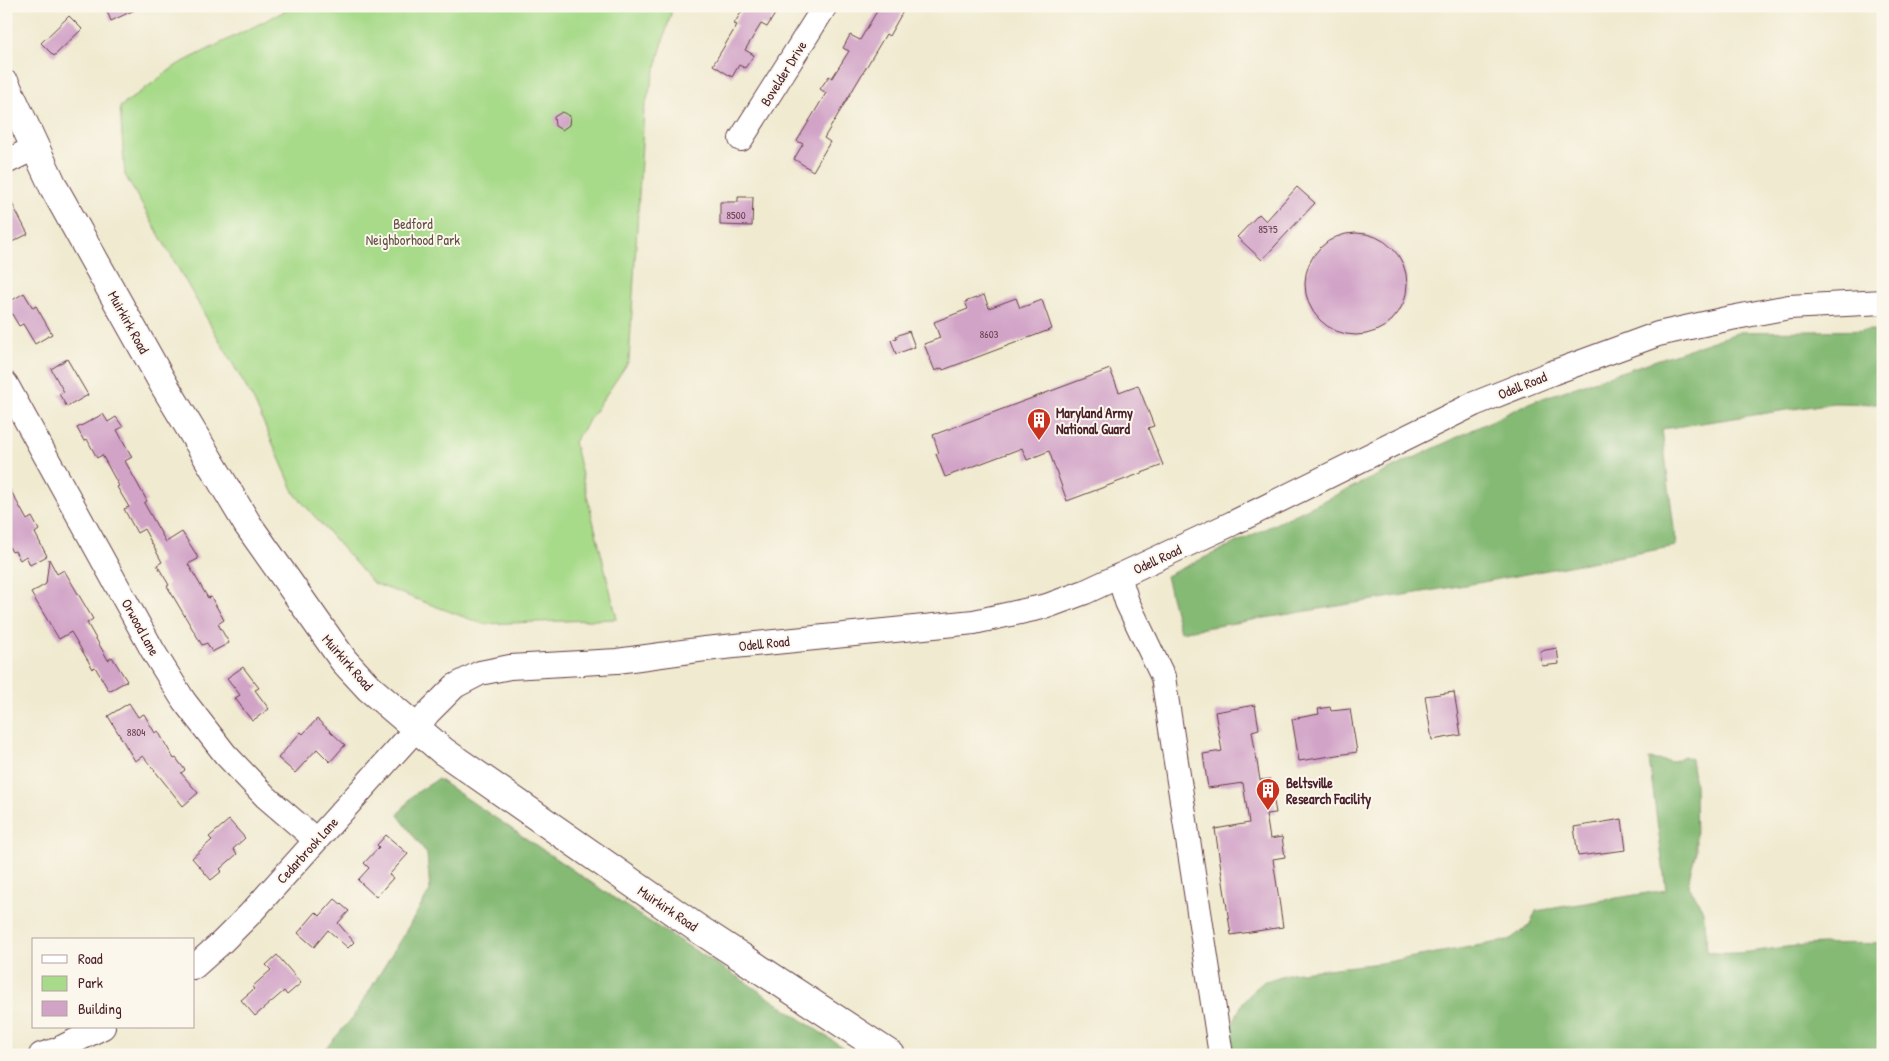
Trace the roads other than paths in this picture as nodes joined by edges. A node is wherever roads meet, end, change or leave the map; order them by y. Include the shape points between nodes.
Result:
1 (825, 6) edge
2 (6, 86) edge
3 (741, 140) dead end
4 (36, 147) junction
5 (6, 162) edge
6 (1883, 302) edge
7 (6, 384) edge
8 (1120, 576) junction
9 (416, 729) junction
10 (316, 840) junction
11 (195, 966) edge
12 (101, 1028) edge
13 (40, 1055) edge
14 (890, 1055) edge
15 (1221, 1055) edge

1 - 3 street, Bovelder Drive
2 - 4 main road, Muirkirk Road
4 - 5 street
4 - 9 main road, Muirkirk Road via 54,188 164,385 248,525 344,661
6 - 8 street, Odell Road via 1789,307 1658,334 1474,404
7 - 10 street, Orwood Lane via 184,701 225,754 266,797
8 - 9 street, Odell Road via 1047,606 974,622 617,661 510,667 480,673 455,686
8 - 15 street via 1127,602 1163,677
9 - 10 street, Cedarbrook Lane
9 - 14 main road, Muirkirk Road via 442,751 697,928
10 - 11 street, Cedarbrook Lane via 229,935
12 - 13 street

